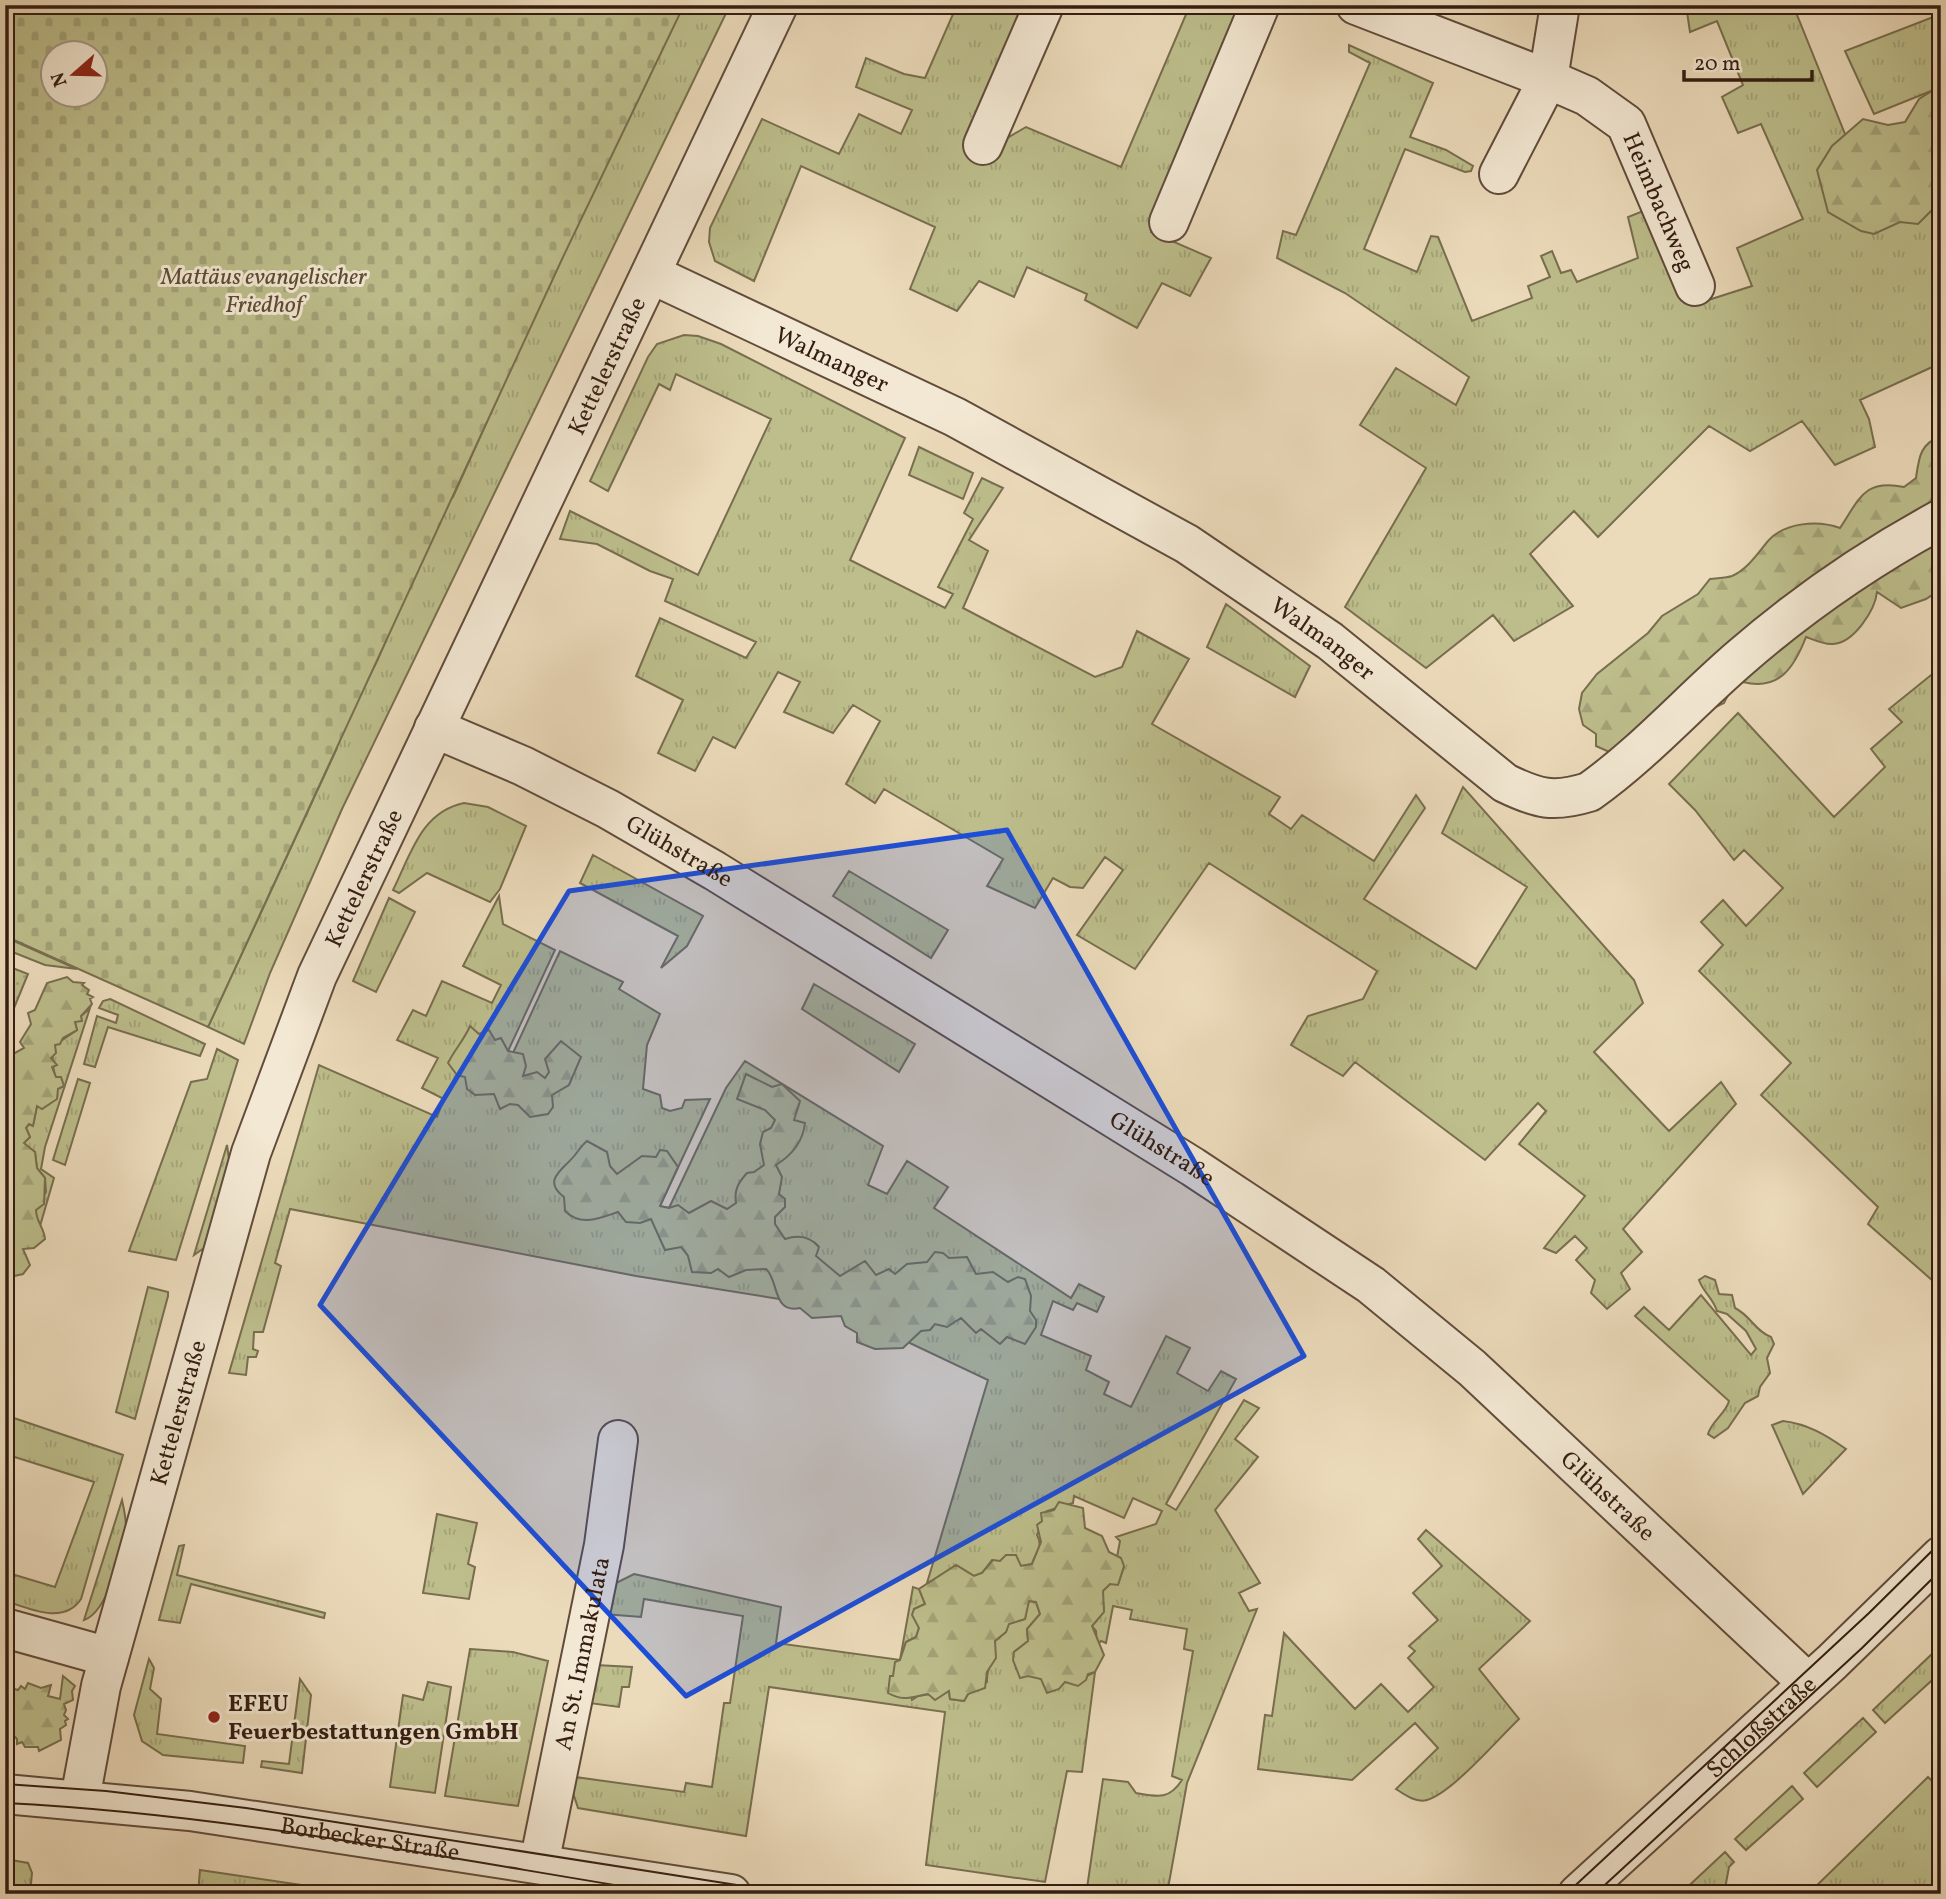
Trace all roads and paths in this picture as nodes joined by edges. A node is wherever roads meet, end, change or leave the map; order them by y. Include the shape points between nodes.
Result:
1 (778, 5) edge
2 (1044, 5) edge
3 (1260, 5) edge
4 (1356, 5) edge
5 (1560, 5) edge
6 (1548, 79) junction
7 (983, 145) dead end
8 (1499, 174) dead end
9 (1169, 222) dead end
10 (651, 274) junction
11 (1695, 286) dead end
12 (1941, 519) edge
13 (434, 728) junction
14 (618, 1440) dead end
15 (1941, 1556) edge
16 (5, 1628) edge
17 (109, 1657) junction
18 (1808, 1683) junction
19 (5, 1794) edge
20 (80, 1799) junction
21 (539, 1864) junction
22 (731, 1894) edge
23 (1578, 1894) edge

1 - 10 street, Kettelerstraße
2 - 7 street
3 - 9 street
4 - 6 street, Heimbachweg
5 - 6 street
6 - 8 street
6 - 11 street, Heimbachweg via 1587,96 1626,124
10 - 12 street, Walmanger via 955,417 1187,544 1329,640 1505,783 1536,798 1567,798 1588,792 1797,613 1852,571
10 - 13 street, Kettelerstraße
13 - 17 street, Kettelerstraße via 317,975 251,1153
13 - 18 street, Glühstraße via 608,809 715,871 1193,1167 1371,1285 1472,1368
14 - 21 street, An St. Immakulata via 604,1545
15 - 18 street, Schloßstraße
16 - 17 street
17 - 20 street, Kettelerstraße
18 - 23 street, Schloßstraße
19 - 20 street, Borbecker Straße
20 - 21 street, Borbecker Straße via 258,1820
21 - 22 street, Borbecker Straße

